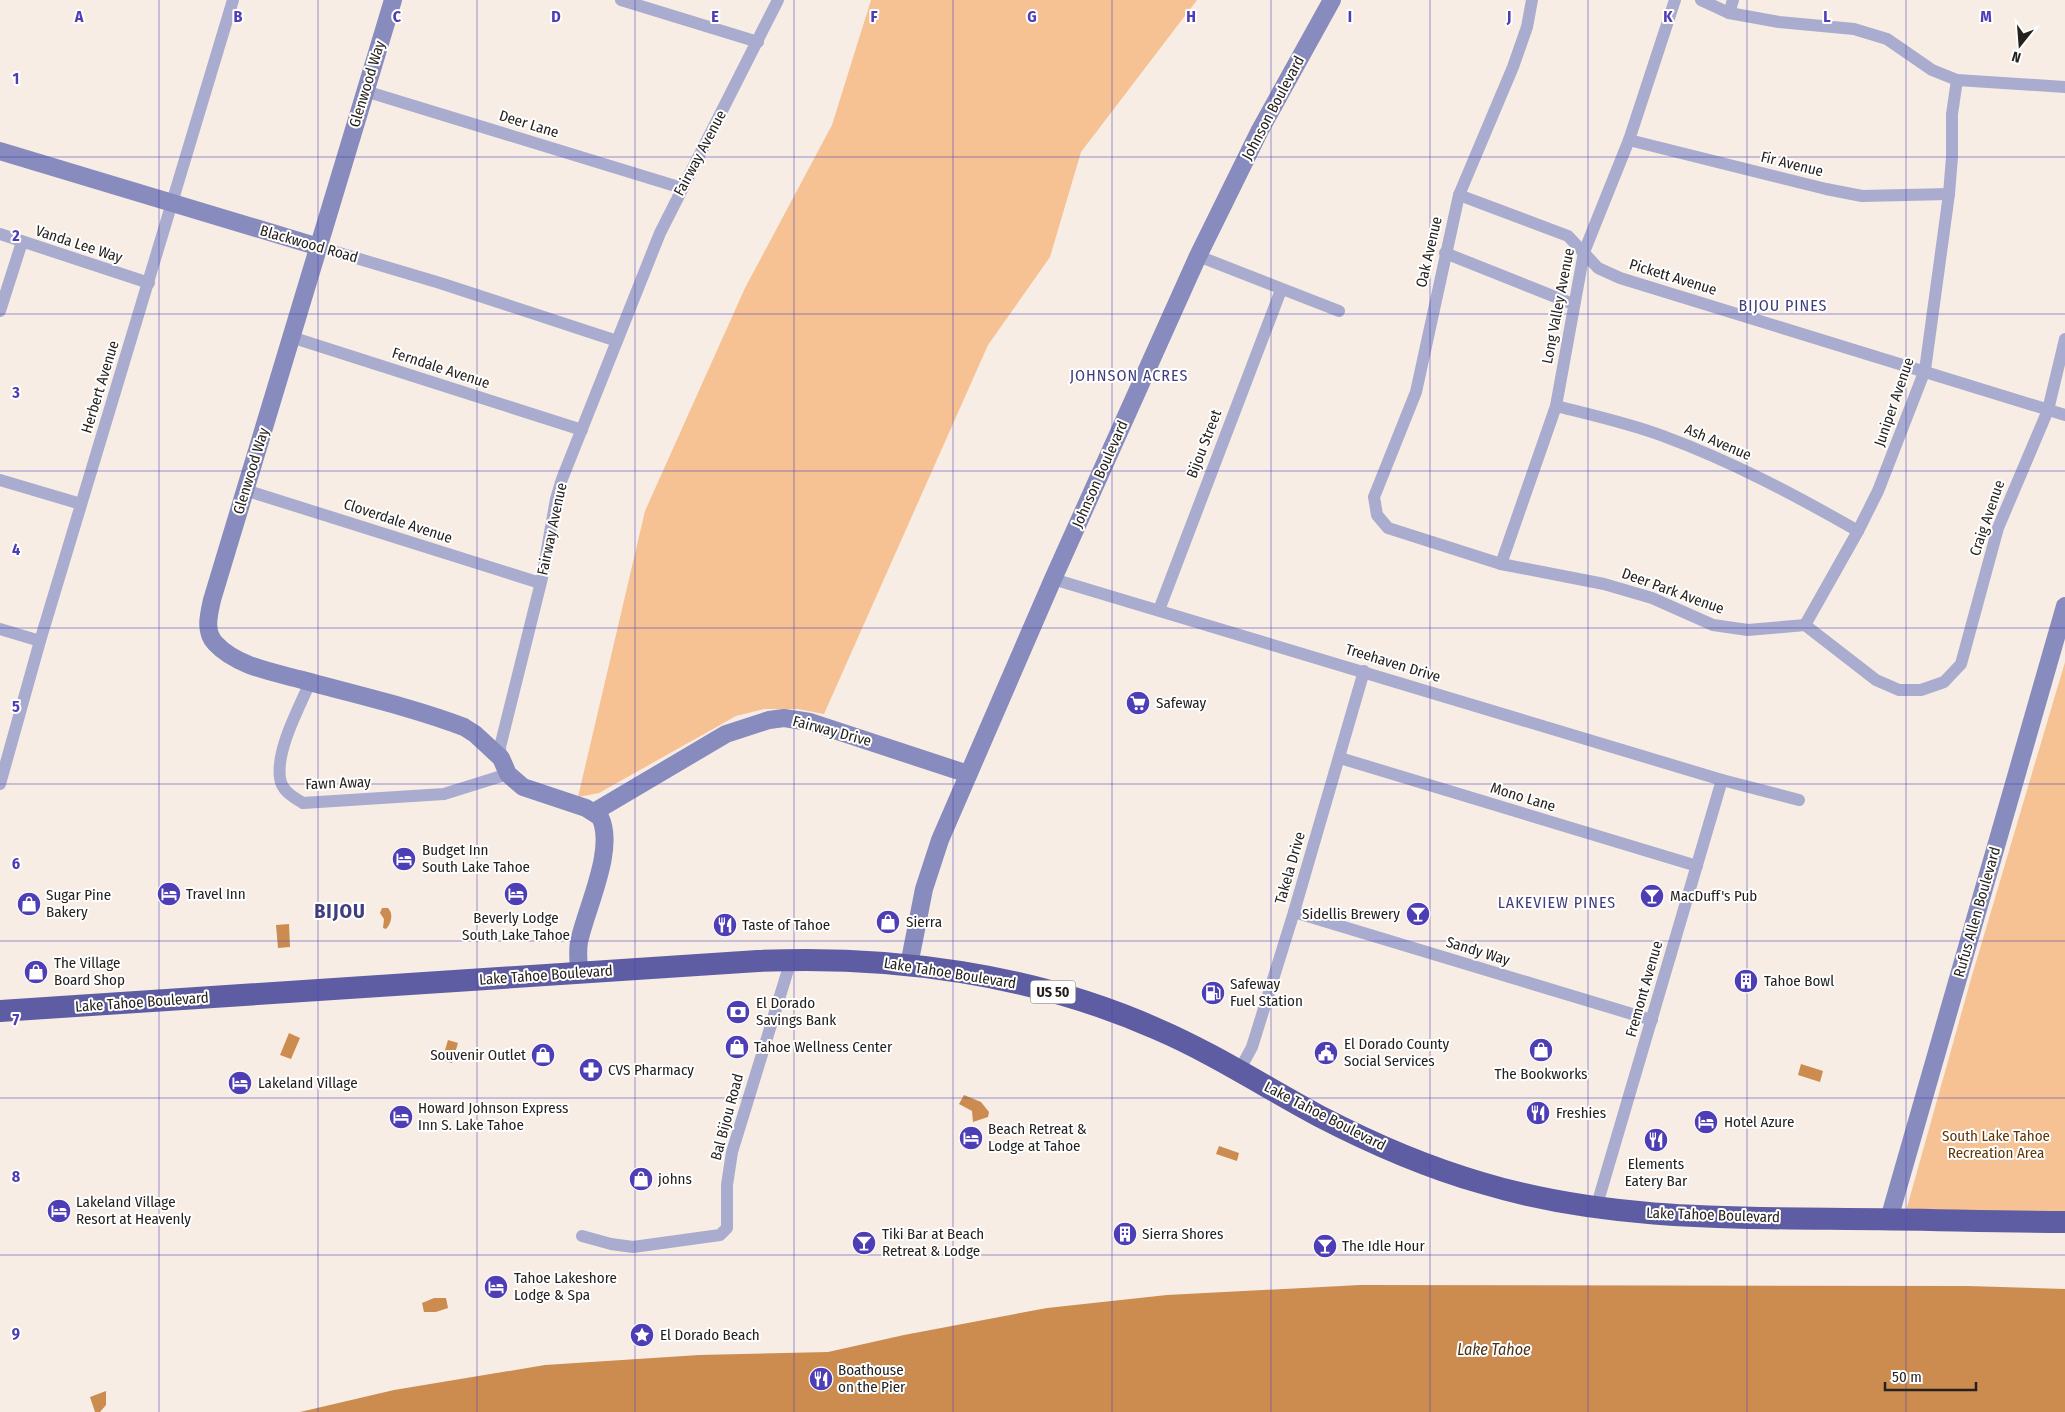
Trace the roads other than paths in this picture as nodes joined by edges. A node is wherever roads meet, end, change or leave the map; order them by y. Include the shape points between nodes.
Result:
1 (233, 0) edge
2 (393, 0) edge
3 (620, 0) edge
4 (778, 0) edge
5 (1332, 0) edge
6 (1532, 0) edge
7 (1676, 0) edge
8 (1701, 0) edge
9 (1733, 0) edge
10 (1729, 13) junction
11 (758, 42) junction
12 (1957, 80) junction
13 (2065, 88) edge
14 (365, 91) junction
15 (1629, 140) junction
16 (0, 150) edge
17 (682, 188) junction
18 (1949, 194) junction
19 (1459, 195) junction
20 (173, 204) junction
21 (0, 234) edge
22 (22, 242) junction
23 (318, 247) junction
24 (1584, 252) junction
25 (1445, 253) junction
26 (1198, 256) junction
27 (149, 283) junction
28 (1280, 290) junction
29 (1573, 304) junction
30 (0, 311) edge
31 (1339, 311) dead end
32 (291, 337) junction
33 (2065, 339) edge
34 (617, 341) junction
35 (1925, 370) junction
36 (1556, 406) junction
37 (2048, 410) junction
38 (2065, 415) edge
39 (582, 430) junction
40 (0, 480) edge
41 (245, 490) junction
42 (81, 504) junction
43 (1376, 515) joint
44 (1858, 531) junction
45 (1502, 564) junction
46 (1053, 579) junction
47 (540, 583) junction
48 (2065, 606) edge
49 (1159, 610) junction
50 (1805, 625) junction
51 (0, 630) edge
52 (40, 641) junction
53 (1364, 671) junction
54 (310, 682) junction
55 (501, 758) junction
56 (1340, 758) junction
57 (508, 774) junction
58 (968, 774) junction
59 (1, 778) edge
60 (1722, 780) junction
61 (1799, 800) dead end
62 (594, 812) junction
63 (1697, 866) junction
64 (1294, 912) junction
65 (790, 960) junction
66 (909, 965) junction
67 (580, 973) junction
68 (0, 1011) edge
69 (1652, 1020) junction
70 (1239, 1071) junction
71 (1596, 1208) junction
72 (1889, 1219) junction
73 (2065, 1222) edge
74 (582, 1236) dead end

1 - 20 street, Herbert Avenue
2 - 14 street, Glenwood Way
3 - 11 street
4 - 11 street, Fairway Avenue
5 - 26 street, Johnson Boulevard via 1265,122
6 - 19 street, Oak Avenue via 1513,67
7 - 15 street, Long Valley Avenue
8 - 10 street
9 - 10 street
10 - 12 street via 1779,22 1854,29 1887,39 1932,70
11 - 17 street, Fairway Avenue
12 - 13 street
12 - 18 street, Juniper Avenue via 1952,114
14 - 17 street, Deer Lane
14 - 23 street, Glenwood Way
15 - 18 street, Fir Avenue via 1862,196
15 - 24 street, Long Valley Avenue
16 - 20 street, Blackwood Road
17 - 34 street, Fairway Avenue via 660,233
18 - 35 street, Juniper Avenue
19 - 24 street, Pickett Avenue via 1568,236
19 - 25 street, Oak Avenue
20 - 23 street, Blackwood Road
20 - 27 street, Herbert Avenue
21 - 22 street, Vanda Lee Way
22 - 27 street, Vanda Lee Way
22 - 30 street
23 - 32 street, Glenwood Way
23 - 34 street, Blackwood Road
24 - 29 street, Long Valley Avenue
24 - 35 street, Pickett Avenue via 1598,268 1620,278
25 - 29 street
25 - 43 street, Oak Avenue via 1416,392 1374,497
26 - 28 street
26 - 46 street, Johnson Boulevard
27 - 42 street, Herbert Avenue
28 - 31 street
28 - 49 street, Bijou Street
29 - 36 street, Long Valley Avenue
32 - 39 street, Ferndale Avenue
32 - 41 street, Glenwood Way
33 - 37 street, Craig Avenue
34 - 39 street, Fairway Avenue
35 - 37 street, Pickett Avenue
35 - 44 street, Juniper Avenue via 1878,491
36 - 44 street, Ash Avenue via 1662,436 1720,458
36 - 45 street, Long Valley Avenue
37 - 38 street, Pickett Avenue
37 - 50 street, Craig Avenue via 1998,528 1961,664 1944,682 1921,690 1899,690 1876,680
39 - 47 street, Fairway Avenue via 556,499
40 - 42 street
41 - 47 street, Cloverdale Avenue
41 - 54 street, Glenwood Way via 212,600 209,632 214,642 239,660
42 - 52 street, Herbert Avenue
43 - 45 street, Deer Park Avenue via 1388,528
44 - 50 street, Juniper Avenue
45 - 50 street, Deer Park Avenue via 1604,584 1652,598 1714,625 1748,630
46 - 49 street, Treehaven Drive
46 - 58 street, Johnson Boulevard
47 - 55 street, Fairway Avenue via 500,746
48 - 72 street, Rufus Allen Boulevard
49 - 53 street, Treehaven Drive
51 - 52 street
52 - 59 street, Herbert Avenue
53 - 56 street, Takela Drive
53 - 60 street, Treehaven Drive
54 - 55 street, Glenwood Way via 464,727
54 - 57 street, Fawn Away via 282,751 280,779 289,795 303,803 444,794
55 - 57 street, Fairway Avenue
56 - 63 street, Mono Lane
56 - 64 street, Takela Drive
57 - 62 street, Fairway Avenue via 522,787
58 - 62 street, Fairway Drive via 810,722 784,718 726,734
58 - 66 street, Johnson Boulevard via 930,868
60 - 61 street, Treehaven Drive
60 - 63 street, Fremont Avenue
62 - 67 street via 603,823 604,840 600,869 578,943
63 - 69 street, Fremont Avenue
64 - 69 street, Sandy Way
64 - 70 street, Takela Drive via 1252,1047
65 - 66 highway, Lake Tahoe Boulevard / US 50 via 863,960
65 - 67 highway, Lake Tahoe Boulevard / US 50
65 - 74 street, Bal Bijou Road via 732,1152 726,1185 726,1228 720,1235 633,1247
66 - 70 highway, Lake Tahoe Boulevard / US 50 via 988,977 1080,1000 1156,1028
67 - 68 highway, Lake Tahoe Boulevard / US 50
69 - 71 street, Fremont Avenue
70 - 71 highway, Lake Tahoe Boulevard / US 50 via 1344,1128 1426,1164 1511,1192
71 - 72 highway, Lake Tahoe Boulevard / US 50 via 1714,1217
72 - 73 highway, Lake Tahoe Boulevard / US 50

